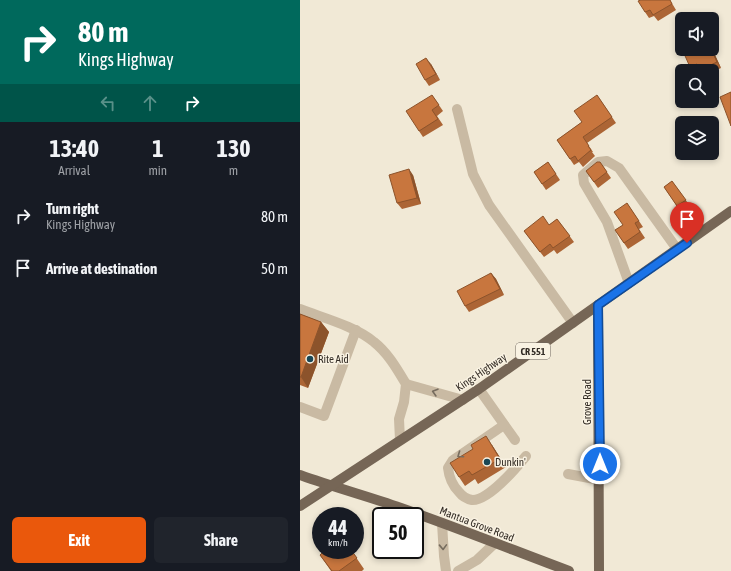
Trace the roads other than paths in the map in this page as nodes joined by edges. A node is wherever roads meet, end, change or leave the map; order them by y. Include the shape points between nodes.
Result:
1 (457, 109) dead end
2 (731, 211) edge
3 (677, 249) junction
4 (629, 283) junction
5 (598, 305) junction
6 (300, 310) edge
7 (573, 322) junction
8 (356, 330) junction
9 (406, 384) junction
10 (479, 390) junction
11 (463, 400) junction
12 (300, 407) edge
13 (504, 425) junction
14 (400, 440) junction
15 (515, 440) dead end
16 (526, 456) dead end
17 (568, 474) dead end
18 (300, 475) edge
19 (600, 480) junction
20 (331, 486) junction
21 (300, 506) edge
22 (394, 507) edge
23 (424, 518) edge
24 (442, 523) junction
25 (495, 543) junction
26 (446, 571) edge
27 (458, 571) edge
28 (569, 571) edge
29 (599, 571) edge

1 - 7 lane via 473,174 489,206
2 - 3 main road, Kings Highway / CR 551
3 - 4 main road, Kings Highway / CR 551
3 - 4 lane via 619,168 607,161 598,162 583,175 584,184 607,222
4 - 5 main road, Kings Highway / CR 551
5 - 7 main road, Kings Highway / CR 551
5 - 19 main road, Grove Road
6 - 8 lane
7 - 10 main road, Kings Highway / CR 551
8 - 9 lane via 374,341 391,359
8 - 12 lane via 324,416
11 -> 9 lane
9 - 14 lane via 399,419
10 - 11 main road, Kings Highway / CR 551
10 - 13 lane
11 - 14 main road, Kings Highway / CR 551
13 - 15 lane
13 -> 16 lane via 453,460 448,468 450,479 456,489 462,496 472,500 480,498 502,483
14 - 20 main road, Kings Highway / CR 551
17 - 19 lane
18 - 20 main road, Mantua Grove Road
19 - 29 main road, Grove Road
20 - 21 main road, Kings Highway / CR 551
20 - 22 main road, Mantua Grove Road
23 - 24 main road, Mantua Grove Road
24 - 25 main road, Mantua Grove Road
24 -> 26 lane
25 - 27 lane via 477,560
25 - 28 main road, Mantua Grove Road

